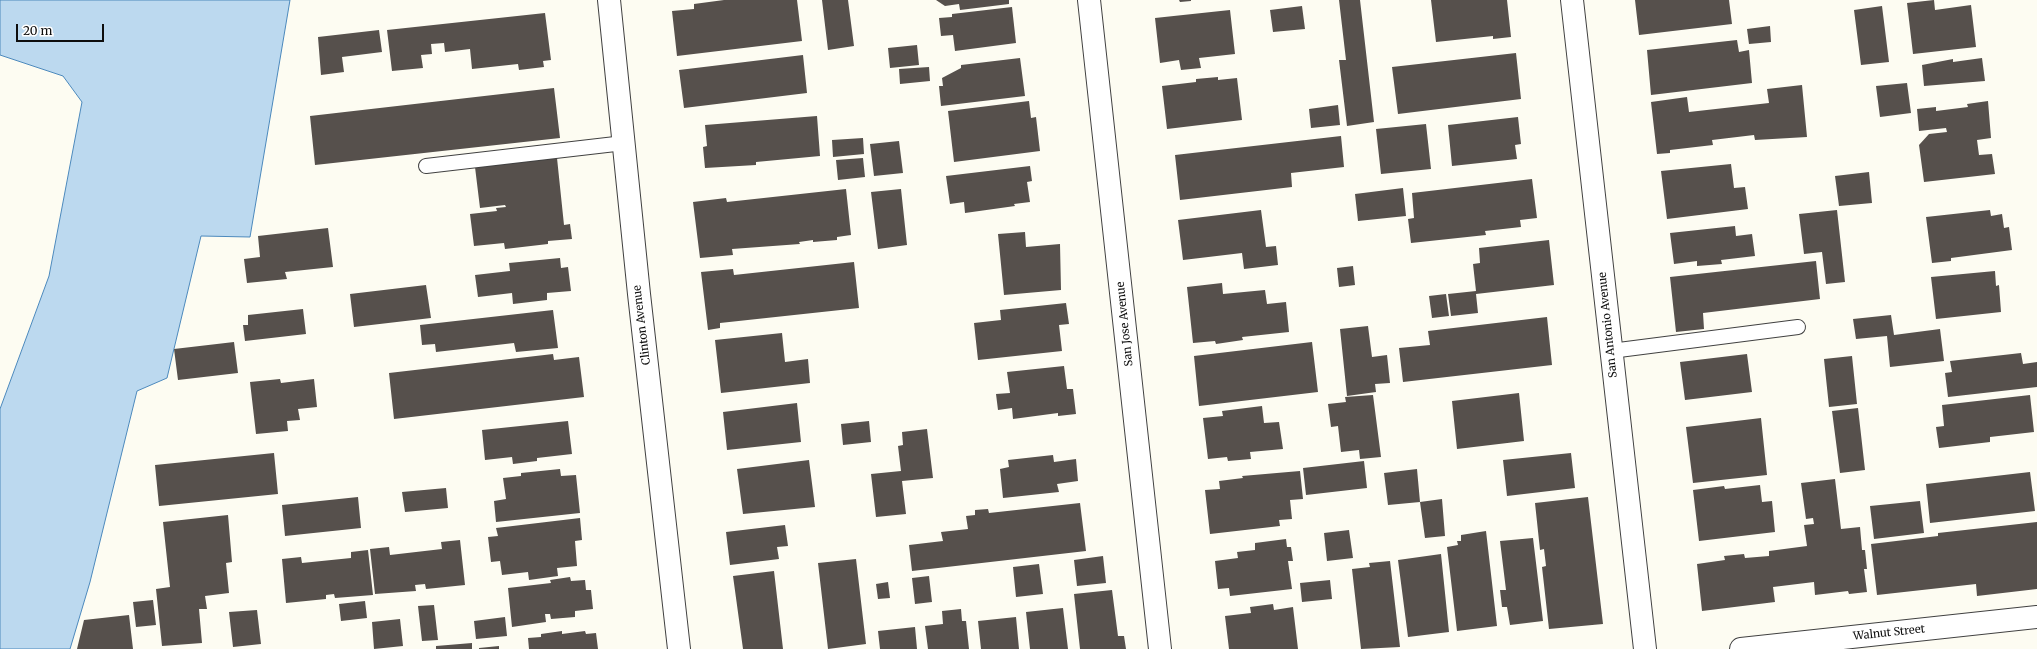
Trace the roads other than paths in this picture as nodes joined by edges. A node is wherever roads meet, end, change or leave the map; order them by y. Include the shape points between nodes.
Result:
1 (609, 0) edge
2 (1090, 0) edge
3 (1572, 0) edge
4 (624, 143) junction
5 (426, 166) dead end
6 (1798, 328) dead end
7 (1611, 351) junction
8 (2037, 617) edge
9 (679, 649) edge
10 (1160, 649) edge
11 (1645, 649) edge
12 (1741, 649) edge

1 - 4 street, Clinton Avenue
2 - 10 street, San Jose Avenue
3 - 7 street, San Antonio Avenue
4 - 5 lane
4 - 9 street, Clinton Avenue via 638,294
6 - 7 lane
7 - 11 street, San Antonio Avenue
8 - 12 street, Walnut Street

